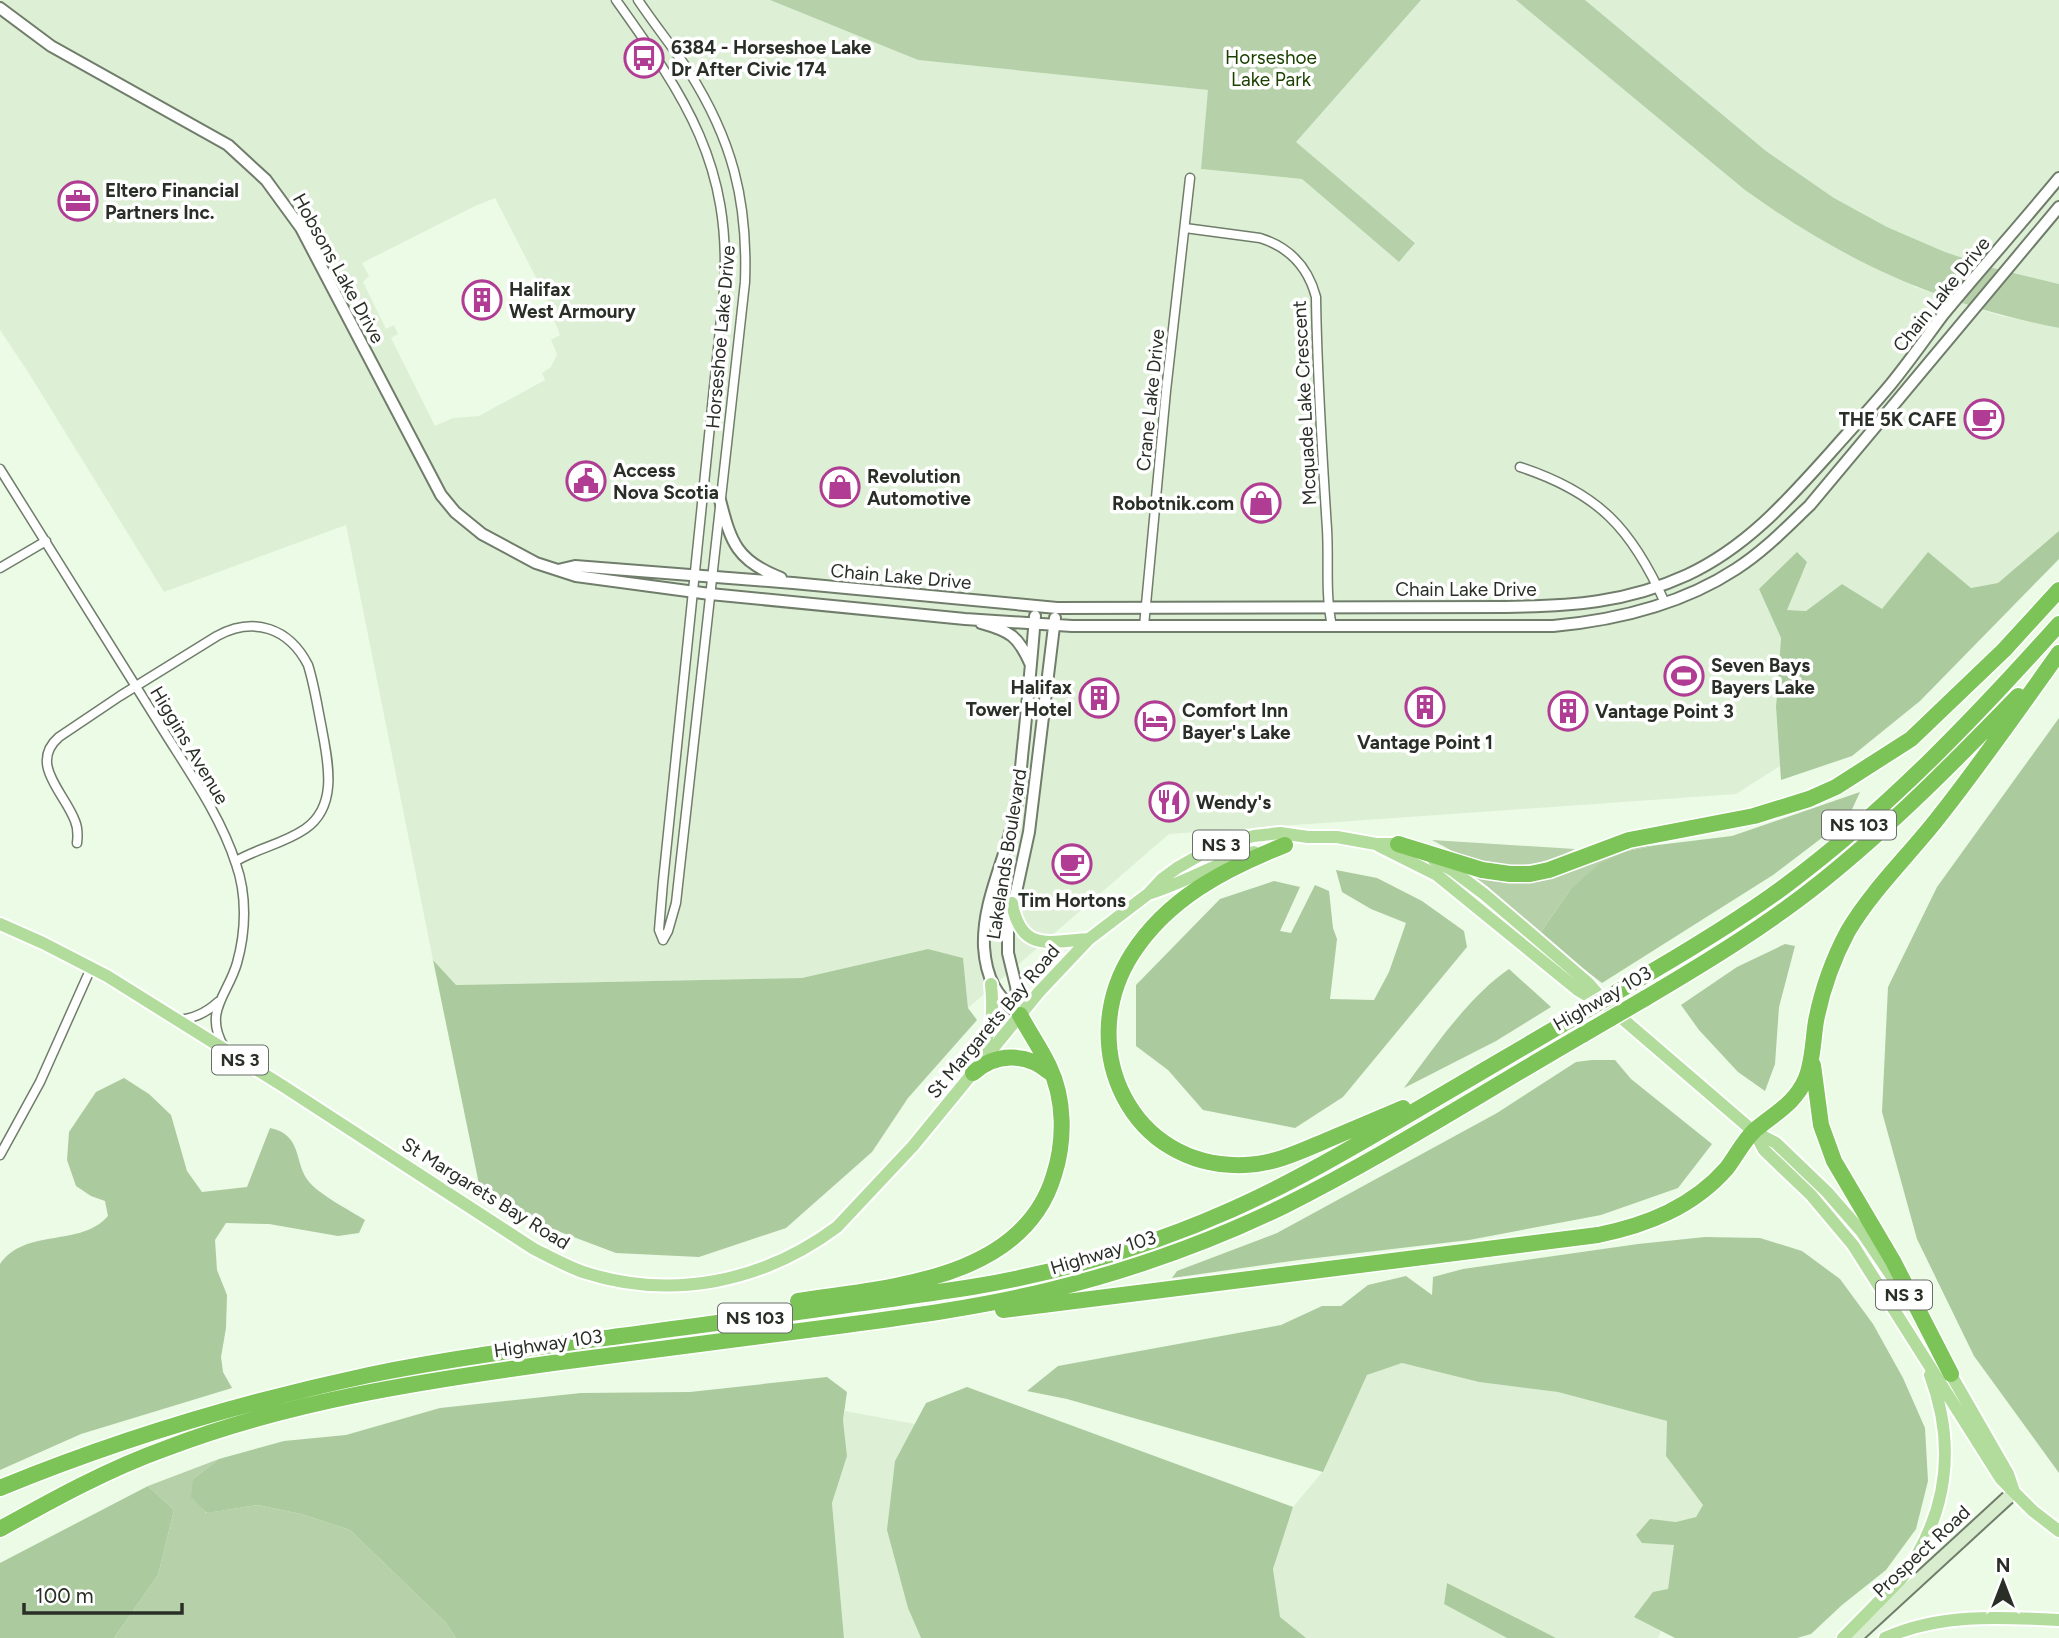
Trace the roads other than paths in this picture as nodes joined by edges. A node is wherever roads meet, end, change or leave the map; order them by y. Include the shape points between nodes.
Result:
1 (616, 0) edge
2 (638, 0) edge
3 (0, 8) edge
4 (1190, 178) dead end
5 (2059, 178) edge
6 (2059, 207) edge
7 (1185, 228) junction
8 (712, 399) junction
9 (731, 401) junction
10 (1520, 467) dead end
11 (0, 469) edge
12 (720, 500) junction
13 (46, 541) junction
14 (0, 568) edge
15 (558, 570) junction
16 (694, 575) junction
17 (712, 576) junction
18 (793, 583) junction
19 (1658, 587) junction
20 (2059, 590) edge
21 (692, 591) junction
22 (889, 592) junction
23 (710, 594) junction
24 (1665, 603) junction
25 (1036, 606) junction
26 (1328, 607) junction
27 (1057, 608) junction
28 (1145, 608) junction
29 (887, 611) junction
30 (965, 619) junction
31 (1035, 623) junction
32 (2059, 624) edge
33 (1054, 625) junction
34 (1144, 626) junction
35 (1332, 626) junction
36 (2059, 652) edge
37 (1031, 666) junction
38 (136, 687) junction
39 (677, 744) junction
40 (693, 746) junction
41 (1308, 837) junction
42 (667, 841) junction
43 (77, 843) dead end
44 (682, 844) junction
45 (1376, 844) junction
46 (1398, 844) junction
47 (1285, 845) junction
48 (236, 861) junction
49 (1148, 894) junction
50 (1012, 903) junction
51 (0, 924) edge
52 (1089, 939) junction
53 (91, 968) junction
54 (991, 984) junction
55 (218, 1002) junction
56 (1609, 1008) junction
57 (1020, 1015) junction
58 (176, 1020) junction
59 (1812, 1049) junction
60 (227, 1053) junction
61 (1482, 1072) junction
62 (973, 1073) junction
63 (1053, 1075) junction
64 (1754, 1131) junction
65 (0, 1155) edge
66 (915, 1315) junction
67 (1915, 1343) junction
68 (553, 1345) junction
69 (1951, 1374) junction
70 (0, 1488) edge
71 (2014, 1492) junction
72 (0, 1529) edge
73 (2059, 1531) edge
74 (2059, 1620) edge
75 (1843, 1638) edge
76 (1855, 1638) edge
77 (1885, 1638) edge

1 - 8 street, Horseshoe Lake Drive via 671,79 715,174 725,262
2 - 9 street, Horseshoe Lake Drive via 689,72 735,168 746,249
3 - 15 street, Hobsons Lake Drive via 51,46 210,133 247,161 301,228 447,503 490,540
4 - 7 street, Crane Lake Drive
5 - 19 street, Chain Lake Drive via 1892,384 1791,498 1725,554
6 - 24 street, Chain Lake Drive via 1810,505 1736,569
7 - 26 street, Mcquade Lake Crescent via 1271,242 1297,260 1313,287
7 - 28 street, Crane Lake Drive
8 - 9 street
8 - 16 street, Horseshoe Lake Drive
9 - 12 street, Horseshoe Lake Drive
10 - 19 street via 1567,485 1600,507 1633,543
11 - 13 street, Higgins Avenue
12 - 17 street, Horseshoe Lake Drive
12 - 18 street via 731,538 741,554 755,567
13 - 14 street
13 - 38 street, Higgins Avenue
15 - 16 street, Hobsons Lake Drive via 575,566
15 - 21 street, Hobsons Lake Drive
16 - 17 street, Chain Lake Drive
16 - 21 street, Horseshoe Lake Drive
17 - 18 street, Chain Lake Drive
17 - 23 street, Horseshoe Lake Drive
18 - 22 street, Chain Lake Drive
19 - 24 street
19 - 26 street, Chain Lake Drive via 1596,603 1558,606
20 - 46 highway via 2004,650 1910,739 1810,799 1754,816 1629,840 1530,874 1482,870
21 - 23 street, Chain Lake Drive
21 - 39 street, Horseshoe Lake Drive
22 - 25 street, Chain Lake Drive
22 - 29 street
23 - 29 street, Chain Lake Drive
23 - 40 street, Horseshoe Lake Drive
24 - 35 street, Chain Lake Drive via 1615,619 1553,626
25 - 27 street, Chain Lake Drive
25 - 31 street, Lakelands Boulevard
26 - 28 street, Chain Lake Drive
26 - 35 street, Mcquade Lake Crescent
27 - 28 street, Chain Lake Drive
27 - 33 street, Lakelands Boulevard
28 - 34 street, Crane Lake Drive
29 - 30 street, Chain Lake Drive
30 - 31 street, Chain Lake Drive
30 - 37 street via 1015,637
31 - 33 street, Chain Lake Drive
31 - 37 street, Lakelands Boulevard
32 - 61 highway, Highway 103 / NS 103, bridge via 1947,743 1839,843 1756,907
33 - 34 street, Chain Lake Drive
33 - 50 street, Lakelands Boulevard via 1030,832
34 - 35 street, Chain Lake Drive
36 - 59 highway via 1960,790 1849,931 1829,971
36 - 66 highway, Highway 103 / NS 103, bridge via 1941,774 1844,863 1766,922 1644,999 1341,1175 1228,1231 1149,1262 1008,1300
37 - 54 street, Lakelands Boulevard via 1016,809 985,926
38 - 43 street via 49,749 48,771 75,821
38 - 48 street, Higgins Avenue via 214,813
38 - 48 street via 217,636 242,626 277,632 303,654 327,759 327,796 305,829
39 - 40 street
39 - 42 street, Horseshoe Lake Drive
40 - 44 street, Horseshoe Lake Drive
41 - 45 main road, St Margarets Bay Road / NS 3
41 - 47 main road, St Margarets Bay Road / NS 3
41 - 49 main road, St Margarets Bay Road / NS 3 via 1280,832 1230,842 1177,868
42 - 44 street
42 - 44 street, Horseshoe Lake Drive via 659,930 663,940 676,903
45 - 46 main road, St Margarets Bay Road / NS 3
45 - 56 main road, St Margarets Bay Road / NS 3 via 1437,875 1578,990
46 - 56 main road, St Margarets Bay Road / NS 3 via 1440,863 1484,894 1588,983
47 - 49 main road, St Margarets Bay Road / NS 3 via 1240,856
47 - 61 highway via 1187,895 1147,934 1121,974 1110,1007 1108,1048 1119,1088 1143,1123 1169,1145 1201,1160 1235,1166 1263,1164 1294,1155
48 - 55 street, Higgins Avenue via 242,884 243,928 237,963
49 - 52 main road, St Margarets Bay Road / NS 3
50 - 52 main road via 1018,926 1036,940
50 - 57 street, Lakelands Boulevard via 1007,942
51 - 53 main road, St Margarets Bay Road / NS 3
52 - 57 main road, St Margarets Bay Road / NS 3
53 - 58 main road, St Margarets Bay Road / NS 3
53 - 65 street via 40,1082
54 - 57 street
54 - 62 main road via 992,1024
55 - 58 street via 201,1015
55 - 60 street, Higgins Avenue via 216,1026
56 - 64 main road, St Margarets Bay Road / NS 3
57 - 62 main road, St Margarets Bay Road / NS 3
57 - 63 highway
58 - 60 main road, St Margarets Bay Road / NS 3
59 - 64 highway via 1799,1091
59 - 69 highway via 1817,1106 1830,1152
60 - 62 main road, St Margarets Bay Road / NS 3 via 534,1249 582,1271 617,1281 653,1284 706,1284 742,1276 823,1238 913,1146
61 - 68 highway, Highway 103 / NS 103 via 1261,1196 1105,1257 972,1287
62 - 63 highway via 992,1061 1014,1057 1036,1062
63 - 68 highway via 1061,1126 1051,1186 1027,1226 991,1254 948,1272 885,1287
64 - 66 highway via 1725,1170 1697,1195 1632,1228 1084,1301 933,1319
64 - 67 main road, St Margarets Bay Road / NS 3 via 1764,1150 1811,1195 1853,1245
64 - 69 main road, St Margarets Bay Road / NS 3 via 1776,1143 1861,1231
66 - 72 highway, Highway 103 / NS 103 via 457,1377 331,1401 166,1448
67 - 71 main road, St Margarets Bay Road / NS 3 via 2001,1479
67 - 75 main road via 1943,1422 1945,1463 1939,1503 1910,1567
68 - 70 highway, Highway 103 / NS 103 via 404,1368 274,1398 120,1443
69 - 71 main road, St Margarets Bay Road / NS 3
71 - 73 main road, St Margarets Bay Road / NS 3
71 - 76 main road, Prospect Road
74 - 77 main road via 1953,1620

